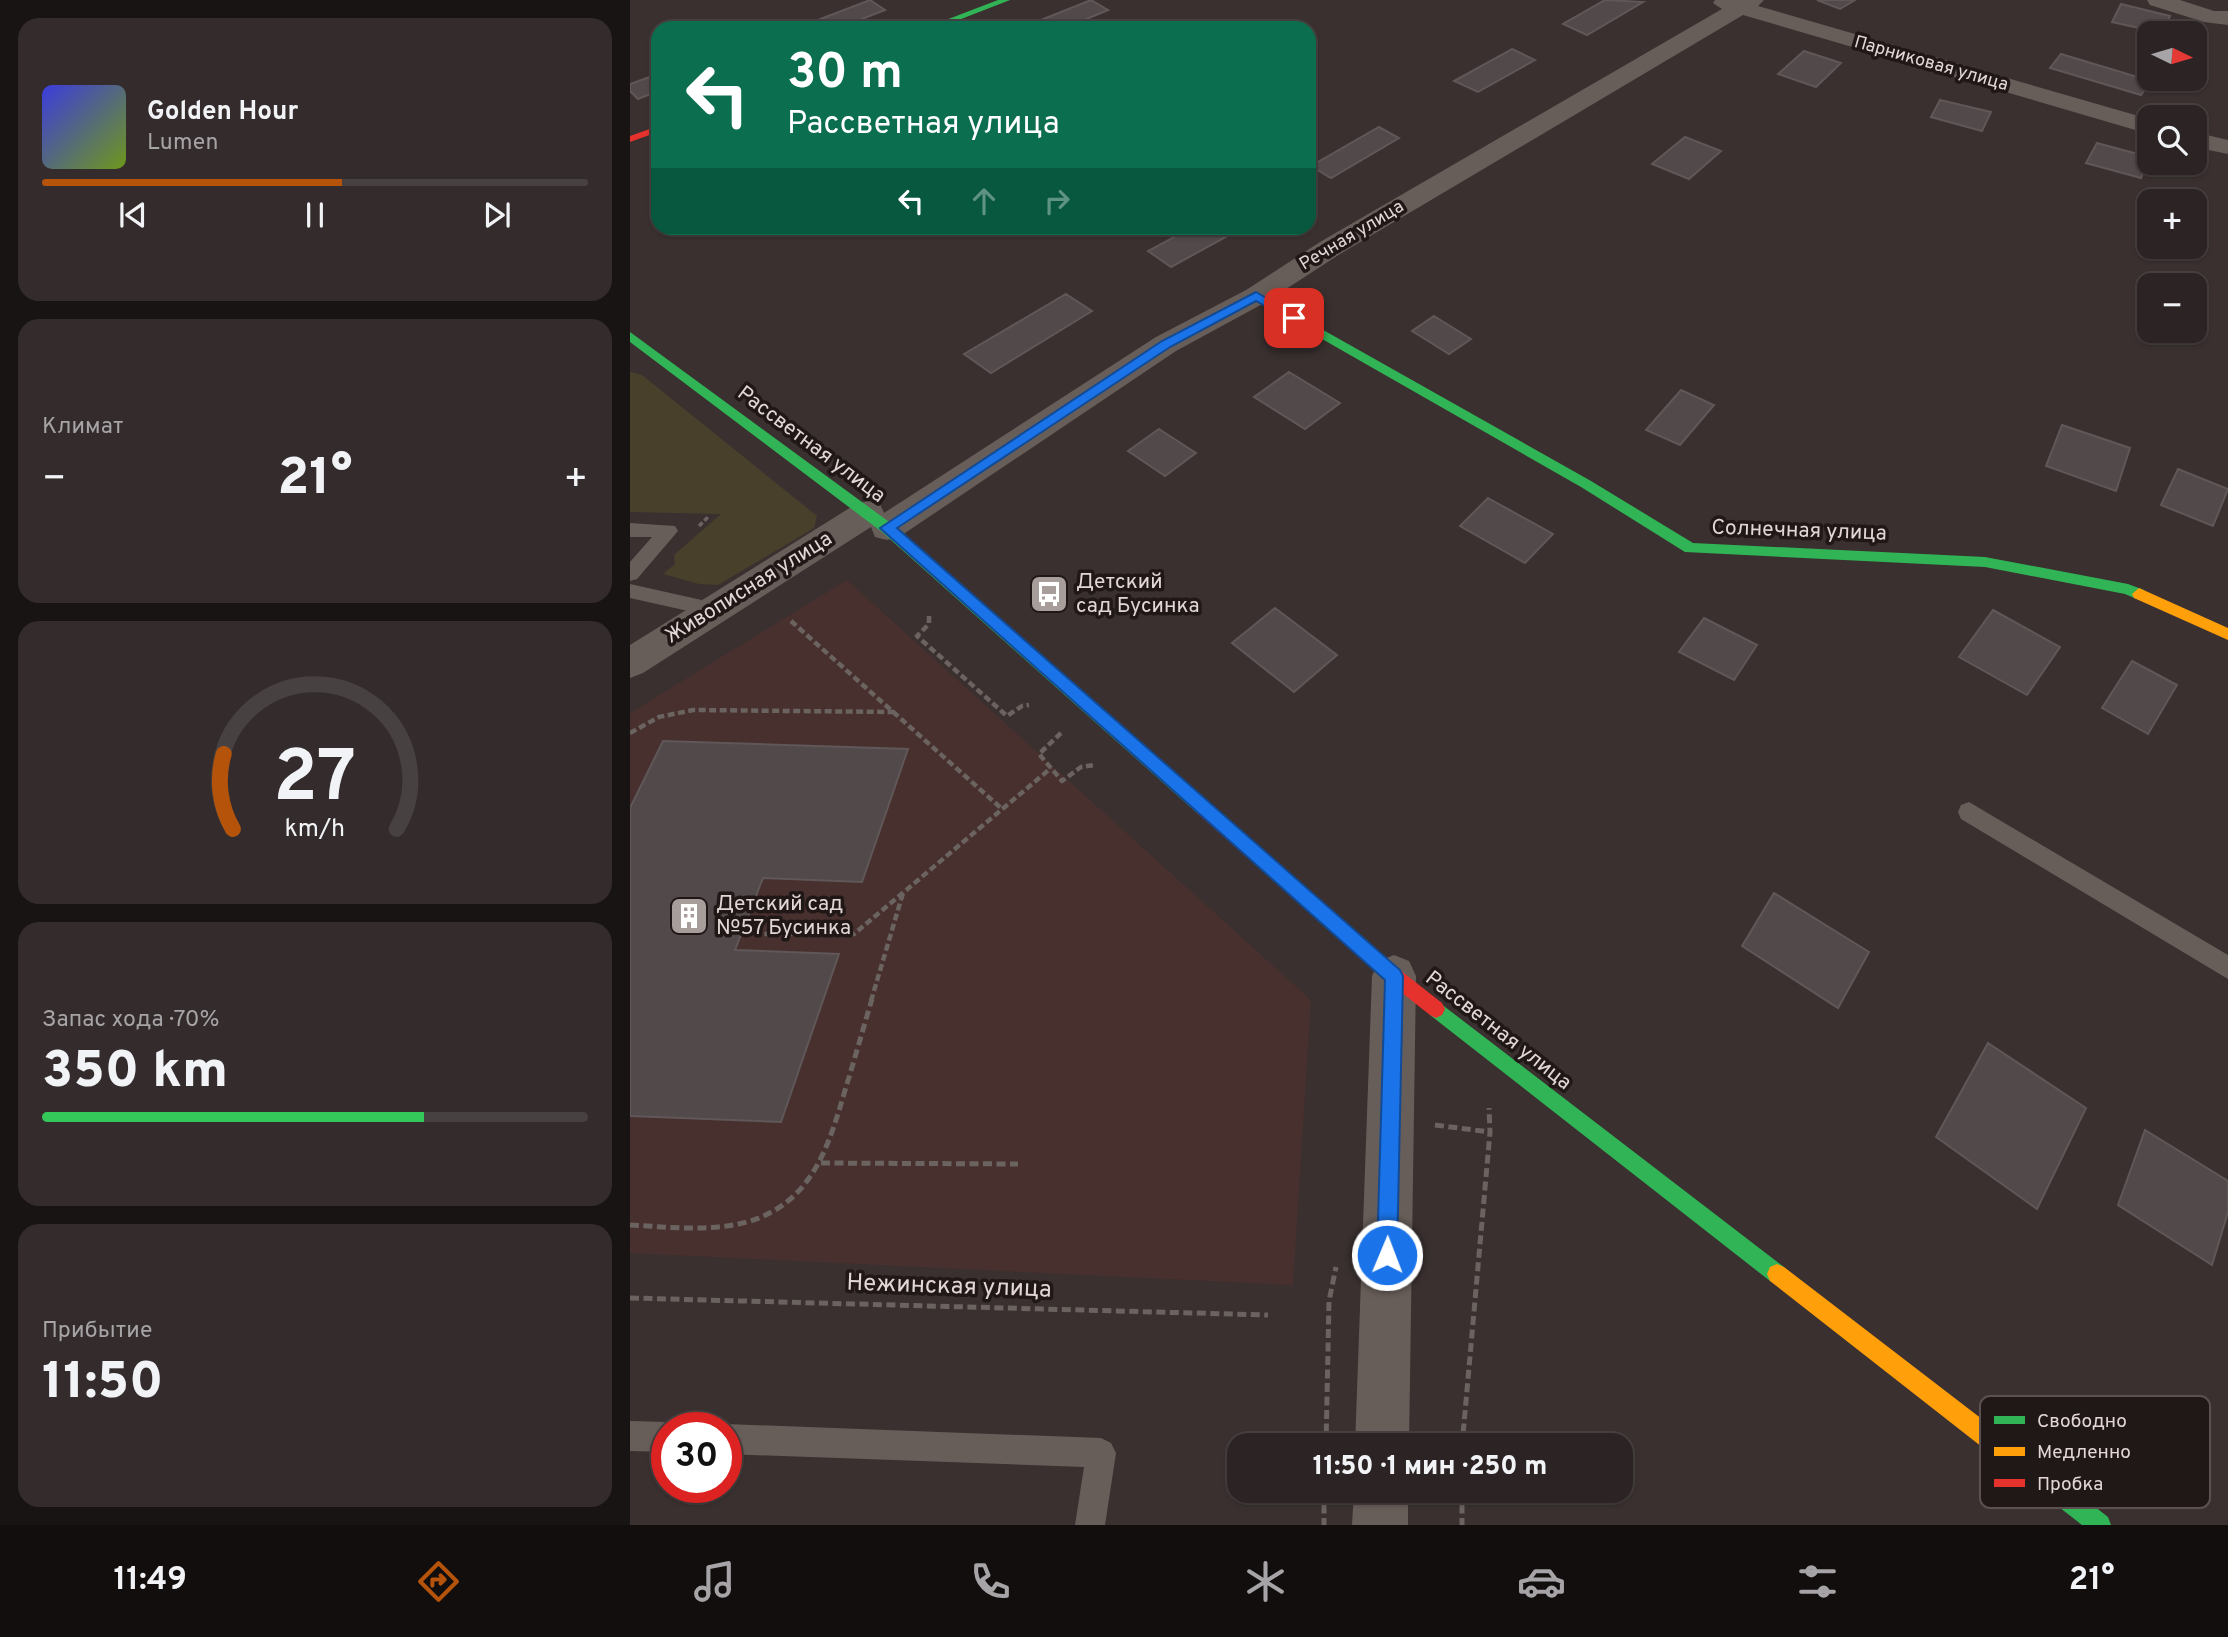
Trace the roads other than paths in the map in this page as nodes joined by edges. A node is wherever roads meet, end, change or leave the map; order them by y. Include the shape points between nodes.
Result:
1 (1006, 0) edge
2 (1714, 0) edge
3 (2158, 0) edge
4 (1747, 4) edge
5 (2228, 18) edge
6 (949, 21) edge
7 (2137, 123) edge
8 (651, 132) edge
9 (630, 139) edge
10 (2207, 142) edge
11 (2228, 147) edge
12 (1256, 296) junction
13 (633, 343) edge
14 (878, 521) junction
15 (630, 530) edge
16 (630, 575) edge
17 (630, 591) edge
18 (715, 610) junction
19 (2228, 634) edge
20 (630, 663) edge
21 (1969, 813) dead end
22 (2228, 968) edge
23 (1394, 976) junction
24 (1980, 1432) edge
25 (1382, 1433) edge
26 (630, 1436) edge
27 (651, 1437) edge
28 (742, 1440) edge
29 (1381, 1503) edge
30 (2077, 1508) edge
31 (1090, 1525) edge
32 (1380, 1525) edge
33 (2099, 1525) edge

1 - 6 street
2 - 4 street, Парниковая улица
3 - 5 street
4 - 7 street, Парниковая улица
4 - 12 street, Речная улица
8 - 9 street
10 - 11 street
12 - 14 street, Речная улица via 1166,344
12 - 19 street, Солнечная улица via 1690,548 1985,562 2128,589
13 - 14 street, Рассветная улица
14 - 18 street, Живописная улица
14 - 23 street, Рассветная улица
15 - 16 lane via 669,531
17 - 18 lane
18 - 20 street, Живописная улица
21 - 22 lane
23 - 24 street, Рассветная улица
23 - 25 street
26 - 27 lane
28 - 31 lane via 1101,1453
29 - 32 street
30 - 33 street, Рассветная улица

